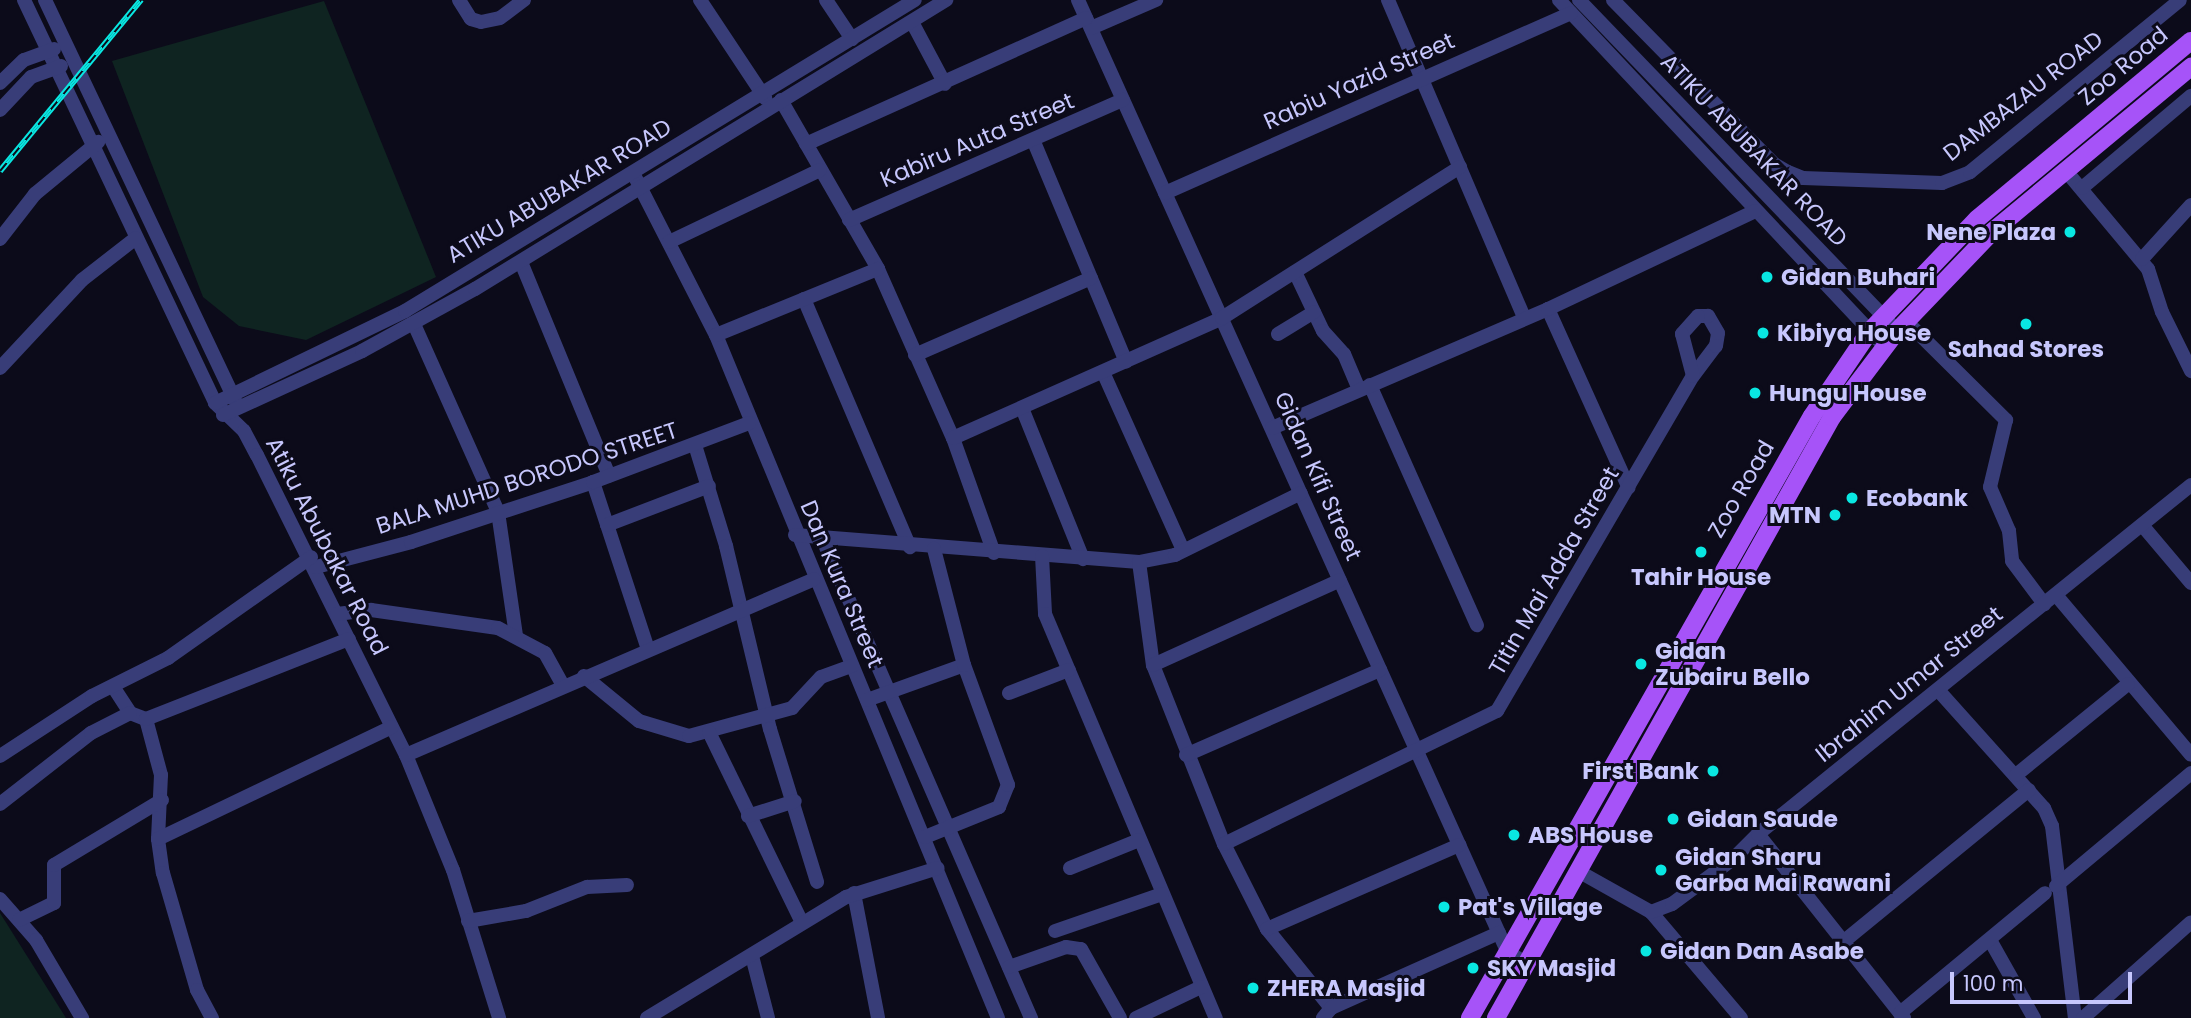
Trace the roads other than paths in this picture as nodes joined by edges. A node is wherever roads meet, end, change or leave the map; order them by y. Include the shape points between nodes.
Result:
1 (23, 0) edge
2 (45, 0) edge
3 (458, 0) edge
4 (524, 0) edge
5 (700, 0) edge
6 (826, 0) edge
7 (915, 0) edge
8 (946, 0) edge
9 (1078, 0) edge
10 (1156, 0) edge
11 (1388, 0) edge
12 (1559, 0) edge
13 (1614, 0) edge
14 (2176, 2) edge
15 (1575, 6) edge
16 (912, 22) junction
17 (1089, 23) junction
18 (852, 39) junction
19 (2191, 41) edge
20 (65, 47) junction
21 (46, 51) junction
22 (72, 62) junction
23 (2191, 67) edge
24 (54, 68) junction
25 (1420, 77) junction
26 (0, 83) edge
27 (945, 84) junction
28 (761, 93) junction
29 (1124, 100) junction
30 (2190, 100) edge
31 (1712, 101) junction
32 (776, 103) junction
33 (0, 110) edge
34 (1691, 117) junction
35 (109, 136) junction
36 (1034, 142) junction
37 (806, 144) junction
38 (91, 146) junction
39 (1460, 167) junction
40 (820, 170) junction
41 (2066, 171) junction
42 (633, 173) junction
43 (641, 188) junction
44 (2082, 188) junction
45 (1165, 193) junction
46 (2191, 205) edge
47 (1755, 211) junction
48 (849, 220) junction
49 (136, 238) junction
50 (0, 239) edge
51 (669, 242) junction
52 (2142, 259) junction
53 (521, 261) junction
54 (878, 269) junction
55 (1294, 272) junction
56 (1091, 278) junction
57 (804, 299) junction
58 (1548, 309) junction
59 (1314, 312) junction
60 (1524, 317) junction
61 (1881, 317) junction
62 (1222, 318) junction
63 (414, 324) junction
64 (1902, 326) junction
65 (1869, 332) junction
66 (1278, 334) dead end
67 (716, 335) junction
68 (1884, 346) junction
69 (915, 355) junction
70 (1126, 362) junction
71 (0, 368) edge
72 (2191, 371) edge
73 (1103, 372) junction
74 (1693, 376) dead end
75 (1364, 387) junction
76 (232, 394) junction
77 (239, 408) junction
78 (1022, 408) junction
79 (219, 409) junction
80 (749, 423) junction
81 (1272, 428) junction
82 (244, 431) junction
83 (953, 438) junction
84 (695, 445) junction
85 (609, 476) junction
86 (593, 482) junction
87 (2191, 485) edge
88 (709, 486) junction
89 (1629, 488) junction
90 (1301, 494) junction
91 (498, 512) junction
92 (607, 525) junction
93 (2142, 525) junction
94 (795, 535) junction
95 (822, 538) junction
96 (910, 547) junction
97 (934, 549) junction
98 (1183, 551) junction
99 (994, 553) junction
100 (1042, 556) junction
101 (1083, 559) junction
102 (313, 562) junction
103 (1139, 562) junction
104 (814, 579) junction
105 (1340, 580) junction
106 (2191, 583) edge
107 (2056, 595) junction
108 (2044, 604) junction
109 (743, 610) junction
110 (337, 614) junction
111 (1477, 625) dead end
112 (516, 635) junction
113 (349, 639) junction
114 (648, 649) junction
115 (964, 665) junction
116 (1153, 665) junction
117 (852, 666) junction
118 (1069, 670) junction
119 (1381, 670) junction
120 (584, 676) junction
121 (2128, 684) junction
122 (563, 685) junction
123 (114, 688) junction
124 (1938, 690) junction
125 (891, 691) junction
126 (1009, 692) dead end
127 (867, 700) junction
128 (131, 713) junction
129 (767, 713) junction
130 (146, 719) junction
131 (392, 727) junction
132 (709, 732) junction
133 (1417, 751) junction
134 (407, 755) junction
135 (1186, 755) junction
136 (2191, 755) edge
137 (0, 756) edge
138 (2191, 773) edge
139 (2015, 775) junction
140 (2029, 790) junction
141 (162, 800) junction
142 (795, 801) junction
143 (0, 804) edge
144 (748, 816) junction
145 (948, 828) junction
146 (1758, 834) junction
147 (925, 837) junction
148 (158, 839) junction
149 (1139, 840) junction
150 (1224, 844) junction
151 (1459, 845) junction
152 (938, 868) junction
153 (1070, 868) dead end
154 (1578, 871) junction
155 (817, 883) dead end
156 (627, 885) dead end
157 (2051, 890) junction
158 (854, 893) junction
159 (1162, 894) junction
160 (0, 898) edge
161 (1651, 912) junction
162 (19, 920) junction
163 (468, 921) junction
164 (2191, 922) edge
165 (802, 923) junction
166 (1267, 929) junction
167 (1055, 931) dead end
168 (1499, 933) junction
169 (1990, 940) junction
170 (1843, 942) junction
171 (1507, 951) junction
172 (752, 956) junction
173 (1526, 964) junction
174 (1009, 967) junction
175 (1201, 987) junction
176 (1327, 1013) edge
177 (664, 1015) edge
178 (1902, 1015) edge
179 (82, 1018) edge
180 (212, 1018) edge
181 (499, 1018) edge
182 (647, 1018) edge
183 (768, 1018) edge
184 (878, 1018) edge
185 (998, 1018) edge
186 (1031, 1018) edge
187 (1120, 1018) edge
188 (1136, 1018) edge
189 (1216, 1018) edge
190 (1470, 1018) edge
191 (1496, 1018) edge
192 (1741, 1018) edge
193 (2034, 1018) edge
194 (2074, 1018) edge
195 (2083, 1018) edge

1 - 21 street, Atiku Abubakar Road
2 - 20 street
3 - 4 street via 471,19 485,22
5 - 28 street
6 - 18 street
7 - 18 street, ATIKU ABUBAKAR ROAD
8 - 16 street
9 - 17 street, Gidan Kifi Street
10 - 17 street
11 - 25 street
12 - 15 street
13 - 31 street, DAMBAZAU ROAD
14 - 31 street, DAMBAZAU ROAD via 1970,172 1942,183 1803,178 1774,164
15 - 25 street, Rabiu Yazid Street
15 - 34 street, ATIKU ABUBAKAR ROAD
15 - 47 street
16 - 27 street
16 - 32 street
17 - 27 street
17 - 29 street, Gidan Kifi Street
18 - 28 street, ATIKU ABUBAKAR ROAD
19 - 61 main road, Zoo Road via 1977,219
20 - 21 street
20 - 22 street
21 - 24 street, Atiku Abubakar Road
21 - 26 street via 24,60
22 - 24 street
22 - 35 street
23 - 41 main road, Zoo Road
24 - 33 street via 31,77
24 - 38 street, Atiku Abubakar Road
25 - 39 street
25 - 45 street, Rabiu Yazid Street
27 - 37 street
28 - 32 street
28 - 42 street, ATIKU ABUBAKAR ROAD
29 - 36 street, Kabiru Auta Street
29 - 45 street, Gidan Kifi Street
30 - 44 street
31 - 34 street
32 - 37 street
32 - 43 street
34 - 61 street, ATIKU ABUBAKAR ROAD
35 - 38 street
35 - 76 street
36 - 48 street, Kabiru Auta Street
36 - 56 street
37 - 40 street
38 - 49 street, Atiku Abubakar Road
38 - 50 street via 35,194
39 - 55 street
39 - 60 street
40 - 48 street
40 - 51 street
41 - 44 street
41 - 64 main road, Zoo Road via 1992,232
42 - 43 street, Dan Kura Street
42 - 76 street, ATIKU ABUBAKAR ROAD via 405,311
43 - 51 street, Dan Kura Street
43 - 53 street
44 - 52 street
45 - 62 street, Gidan Kifi Street
46 - 52 street
47 - 58 street
47 - 65 street
48 - 54 street
49 - 71 street via 82,280
49 - 79 street, Atiku Abubakar Road
51 - 67 street, Dan Kura Street
52 - 72 street
53 - 63 street
53 - 85 street
54 - 57 street
54 - 69 street
55 - 59 street
55 - 62 street
56 - 69 street
56 - 70 street
57 - 67 street
57 - 96 street
58 - 60 street
58 - 89 street
59 - 66 street
59 - 75 street
60 - 75 street
61 - 64 street, ATIKU ABUBAKAR ROAD
61 - 65 main road, Zoo Road
62 - 70 street
62 - 81 street, Gidan Kifi Street
63 - 77 street
63 - 91 street
64 - 68 main road, Zoo Road
64 - 108 street, ATIKU ABUBAKAR ROAD via 2006,420 1990,487 2009,531 2012,561
65 - 68 street
65 - 171 main road, Zoo Road via 1812,416
67 - 80 street, Dan Kura Street
68 - 154 main road, Zoo Road via 1832,417
69 - 83 street
70 - 73 street
73 - 78 street
73 - 98 street
74 - 89 street, Titin Mai Adda Street
75 - 81 street
75 - 111 street
76 - 77 street
76 - 79 street, ATIKU ABUBAKAR ROAD
77 - 79 street
77 - 82 street
78 - 83 street
78 - 101 street
79 - 82 street, Atiku Abubakar Road
80 - 84 street, BALA MUHD BORODO STREET
80 - 94 street, Dan Kura Street
81 - 90 street, Gidan Kifi Street
82 - 102 street, Atiku Abubakar Road
83 - 99 street
84 - 85 street, BALA MUHD BORODO STREET
84 - 88 street
85 - 86 street, BALA MUHD BORODO STREET
86 - 91 street, BALA MUHD BORODO STREET
86 - 92 street
87 - 93 street, Ibrahim Umar Street
88 - 92 street
88 - 109 street
89 - 133 street, Titin Mai Adda Street via 1497,711
90 - 98 street
90 - 105 street, Gidan Kifi Street
91 - 102 street, BALA MUHD BORODO STREET
91 - 112 street
92 - 114 street
93 - 106 street
93 - 107 street, Ibrahim Umar Street
94 - 95 street
94 - 104 street, Dan Kura Street
95 - 96 street
95 - 125 street
96 - 97 street
97 - 99 street
97 - 115 street
98 - 103 street
99 - 100 street
100 - 101 street
100 - 118 street via 1042,602
101 - 103 street
102 - 110 street, Atiku Abubakar Road
102 - 123 street, BALA MUHD BORODO STREET via 168,658
103 - 116 street
104 - 109 street
104 - 117 street, Dan Kura Street
105 - 116 street
105 - 119 street, Gidan Kifi Street
107 - 108 street, Ibrahim Umar Street
107 - 121 street
108 - 124 street, Ibrahim Umar Street
109 - 114 street
109 - 129 street
110 - 112 street via 401,613
110 - 113 street, Atiku Abubakar Road
112 - 122 street via 552,660
113 - 130 street
113 - 131 street, Atiku Abubakar Road
114 - 120 street
115 - 125 street
115 - 145 street via 1008,785 999,807
116 - 135 street
117 - 127 street, Dan Kura Street
117 - 129 street via 821,677 795,706
118 - 126 street
118 - 149 street
119 - 133 street, Gidan Kifi Street
119 - 135 street
120 - 122 street
120 - 132 street via 639,721 682,736
121 - 136 street
121 - 139 street
122 - 134 street
123 - 128 street
123 - 137 street, BALA MUHD BORODO STREET via 92,696
124 - 139 street
124 - 146 street, Ibrahim Umar Street
125 - 127 street
125 - 145 street
127 - 147 street, Dan Kura Street
128 - 130 street
128 - 143 street via 91,733
129 - 132 street
129 - 142 street
130 - 141 street via 161,775
131 - 134 street, Atiku Abubakar Road
131 - 148 street
132 - 144 street
133 - 150 street, Titin Mai Adda Street
133 - 151 street, Gidan Kifi Street
134 - 163 street, Atiku Abubakar Road via 442,840
135 - 150 street
138 - 157 street
139 - 140 street
140 - 157 street via 2052,826
140 - 170 street
141 - 148 street
141 - 162 street via 54,865 54,903
142 - 144 street
142 - 155 street
144 - 165 street
145 - 147 street
145 - 174 street
146 - 161 street, Ibrahim Umar Street via 1692,889
146 - 170 street
147 - 152 street, Dan Kura Street
148 - 180 street via 189,964
149 - 153 street
149 - 159 street
150 - 166 street
151 - 166 street
151 - 168 street, Gidan Kifi Street
152 - 158 street
152 - 185 street, Dan Kura Street
154 - 161 street
154 - 173 main road, Zoo Road
156 - 163 street via 587,887 526,911
157 - 169 street
157 - 194 street
158 - 165 street
158 - 184 street
159 - 167 street
159 - 175 street
160 - 162 street
161 - 192 street
162 - 179 street
163 - 181 street, Atiku Abubakar Road
164 - 195 street
165 - 172 street
166 - 176 street
168 - 171 street, Gidan Kifi Street
168 - 176 street
169 - 178 street
169 - 193 street
170 - 178 street
171 - 173 street
171 - 190 main road, Zoo Road
172 - 177 street
172 - 183 street
173 - 191 main road, Zoo Road
174 - 186 street
174 - 187 street via 1066,947 1082,949
175 - 188 street
175 - 189 street
177 - 182 street

